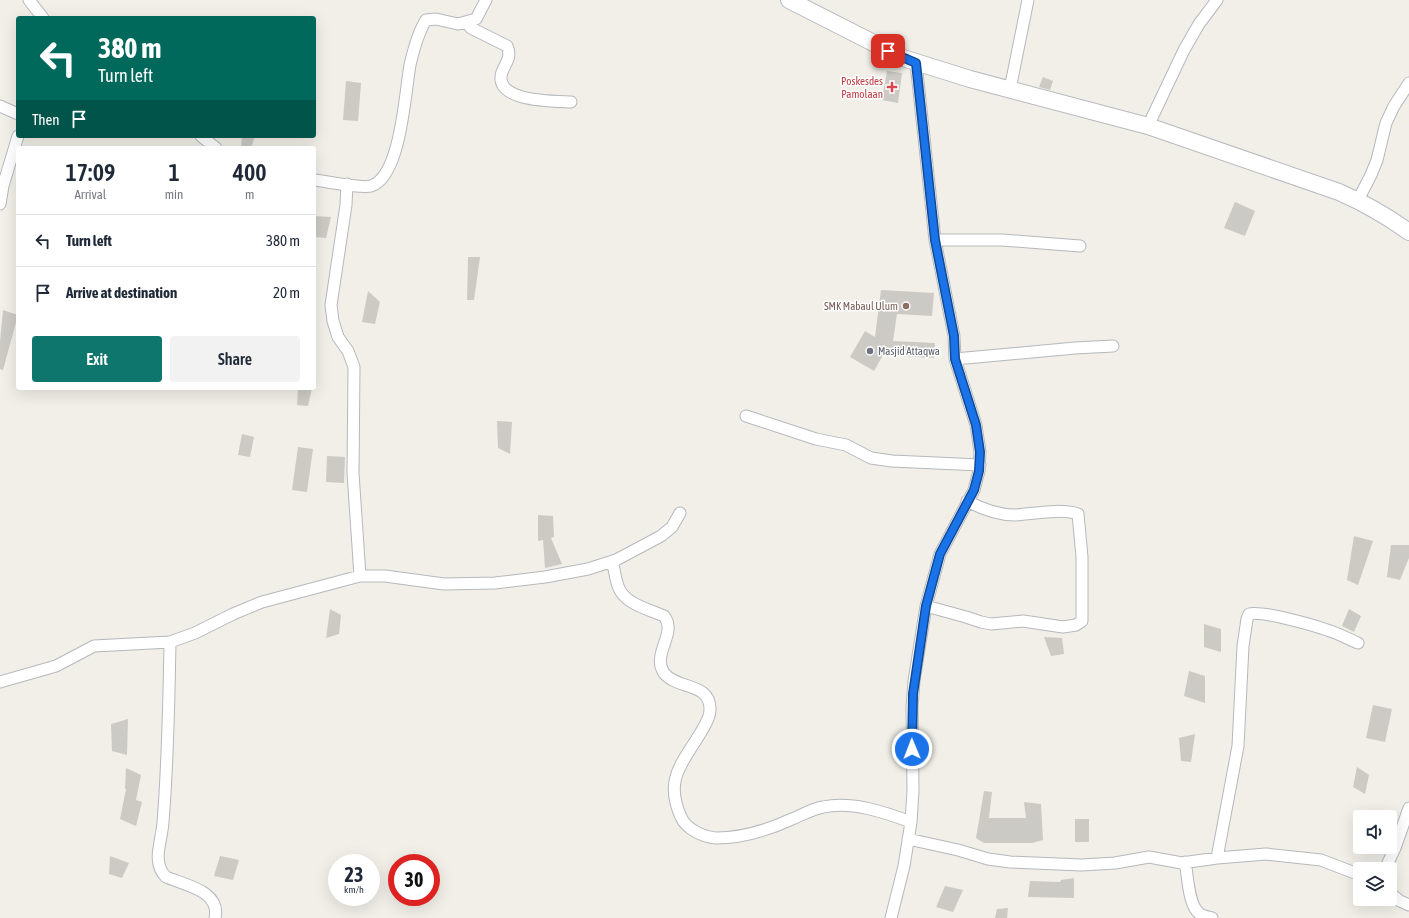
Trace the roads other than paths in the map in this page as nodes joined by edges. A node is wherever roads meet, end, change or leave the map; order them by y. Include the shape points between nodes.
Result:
1 (29, 0) edge
2 (486, 0) edge
3 (789, 0) edge
4 (1028, 0) edge
5 (1217, 0) edge
6 (41, 16) edge
7 (467, 23) junction
8 (916, 63) junction
9 (1409, 83) edge
10 (1010, 89) junction
11 (571, 102) dead end
12 (0, 106) edge
13 (16, 113) edge
14 (1148, 126) junction
15 (17, 138) edge
16 (204, 138) edge
17 (214, 146) edge
18 (316, 180) edge
19 (347, 184) junction
20 (1358, 200) junction
21 (0, 204) edge
22 (1409, 232) edge
23 (935, 240) junction
24 (1080, 246) dead end
25 (1113, 346) dead end
26 (955, 359) junction
27 (746, 416) dead end
28 (980, 465) junction
29 (967, 502) junction
30 (680, 513) dead end
31 (612, 562) junction
32 (360, 576) junction
33 (926, 606) junction
34 (170, 642) junction
35 (1358, 643) dead end
36 (0, 682) edge
37 (1409, 808) edge
38 (911, 822) junction
39 (908, 839) junction
40 (1217, 858) junction
41 (1185, 862) junction
42 (1388, 862) edge
43 (1353, 872) edge
44 (1397, 899) edge
45 (1409, 905) edge
46 (215, 918) edge
47 (891, 918) edge
48 (1212, 918) edge

1 - 6 street
2 - 7 street via 476,19
3 - 8 street
4 - 10 street
5 - 14 street via 1184,50
7 - 11 street via 471,28 506,46 509,58 502,74 502,81 510,92 520,97
7 - 19 street via 426,20 421,27 410,64 391,164 382,179 371,186
8 - 10 street
8 - 23 street
9 - 20 street via 1386,123 1372,175
10 - 14 street
12 - 13 street
14 - 20 street
15 - 21 street
16 - 17 street
18 - 19 street
19 - 32 street via 331,305 338,337 354,367 354,473
20 - 22 street
23 - 24 street via 1002,240
23 - 26 street via 954,336
25 - 26 street
26 - 28 street via 976,425
27 - 28 street via 846,445 871,458
28 - 29 street via 974,490
29 - 33 street via 940,554
29 - 33 street via 992,512 1013,515 1046,512 1078,514 1082,558 1082,621 1063,626 1023,621 991,624
30 - 31 street via 672,527 661,536
31 - 32 street via 545,577 494,583 444,584 385,576
31 - 38 street via 622,595 664,616 667,621 670,628 661,655 661,666 665,674 696,689 710,701 709,717 681,763 673,785 675,803 684,825 714,838 728,838 773,828 823,807 844,806 881,811
32 - 34 street via 262,602
33 - 38 street via 912,707
34 - 36 street via 94,646 56,666
34 - 46 street via 167,771 158,865 166,877 206,894 213,900 216,907
35 - 40 street via 1333,632 1304,624 1258,613 1249,614 1243,646 1238,746
37 - 42 street
38 - 39 street
39 - 41 street via 1010,862 1082,865 1149,857
39 - 47 street
40 - 41 street
40 - 43 street via 1266,854 1297,857 1321,860
41 - 48 street via 1189,893 1195,909 1200,914
44 - 45 street

